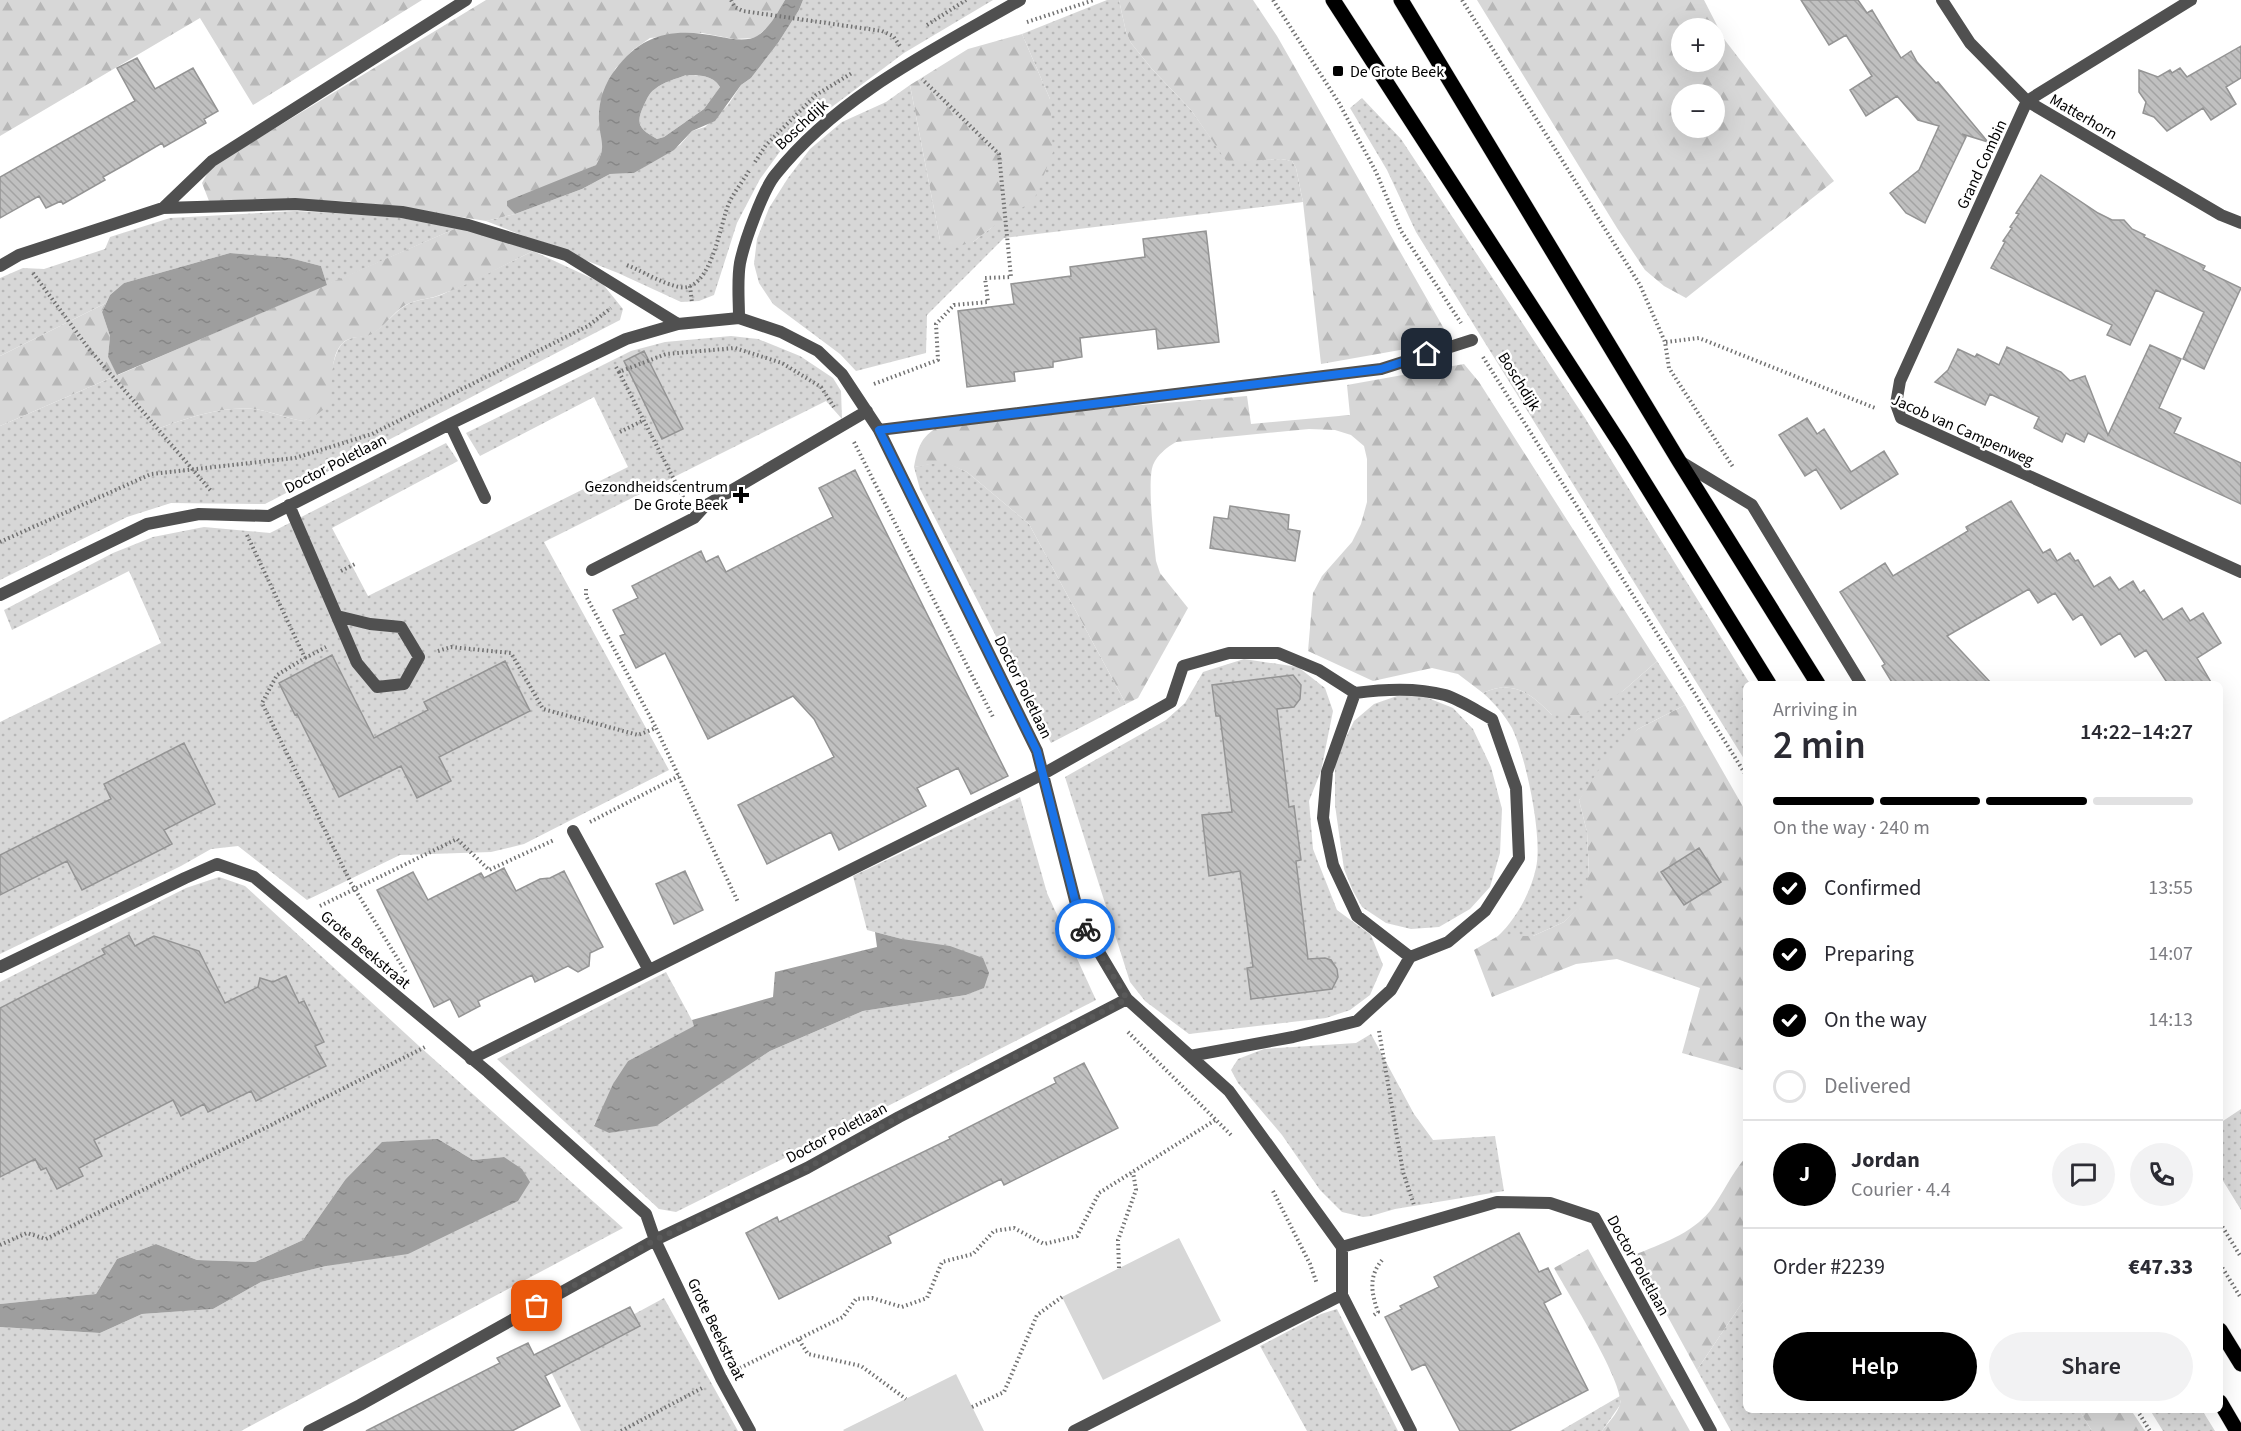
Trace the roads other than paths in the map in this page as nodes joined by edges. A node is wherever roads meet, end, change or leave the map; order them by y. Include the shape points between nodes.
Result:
1 (466, 0) edge
2 (1020, 0) edge
3 (1334, 0) edge
4 (1401, 0) edge
5 (1942, 0) edge
6 (2191, 0) edge
7 (2028, 101) junction
8 (163, 208) junction
9 (2241, 223) edge
10 (0, 266) edge
11 (739, 318) junction
12 (678, 324) junction
13 (1472, 340) road end
14 (867, 411) junction
15 (1901, 418) joint
16 (450, 424) junction
17 (879, 430) junction
18 (1679, 461) junction
19 (486, 498) dead end
20 (289, 505) junction
21 (592, 570) road end
22 (2241, 573) edge
23 (0, 595) edge
24 (337, 615) junction
25 (1767, 681) edge
26 (1816, 681) edge
27 (1859, 681) edge
28 (1355, 693) junction
29 (1043, 774) junction
30 (573, 831) road end
31 (1410, 957) junction
32 (0, 967) edge
33 (649, 970) junction
34 (1127, 999) junction
35 (1190, 1056) junction
36 (471, 1059) junction
37 (655, 1240) junction
38 (1342, 1247) junction
39 (1342, 1295) junction
40 (2223, 1335) edge
41 (2241, 1364) edge
42 (2223, 1407) edge
43 (309, 1431) edge
44 (750, 1431) edge
45 (1074, 1431) edge
46 (1411, 1431) edge
47 (1711, 1431) edge
48 (2237, 1431) edge

1 - 8 street via 212,160
2 - 11 street, Boschdijk via 849,104 817,130 774,175 758,207 740,262
3 - 25 main road via 1617,438
4 - 18 main road
5 - 7 street, Matterhorn via 1970,43
6 - 7 street
7 - 9 street, Matterhorn
7 - 15 street, Grand Combin via 1900,381 1896,404
8 - 10 street via 19,255
8 - 12 street via 295,204 402,212 468,225 566,255
11 - 12 street, Doctor Poletlaan
11 - 14 street, Doctor Poletlaan via 781,332 818,351 842,374
12 - 16 street, Doctor Poletlaan via 626,339
13 - 17 street via 1381,369
14 - 17 street, Doctor Poletlaan
14 - 21 street via 705,506 694,518
15 - 22 street, Jacob van Campenweg
16 - 19 street
16 - 20 street, Doctor Poletlaan
17 - 29 street, Doctor Poletlaan via 1037,751
18 - 26 main road
18 - 27 street via 1752,505
20 - 23 street, Doctor Poletlaan via 268,516 199,514 147,524
20 - 24 street
24 - 24 street via 357,663 377,687 404,684 419,657 401,627
28 - 29 street via 1319,670 1278,653 1229,653 1184,666 1171,702
28 - 31 street via 1327,772 1323,818 1333,865 1357,916
28 - 31 street via 1411,690 1446,695 1492,719 1516,788 1519,858 1514,867 1485,911 1448,942
29 - 33 street
29 - 34 street, Doctor Poletlaan via 1080,920
30 - 33 street
31 - 35 street via 1391,990 1357,1021
32 - 36 street, Grote Beekstraat via 217,864 254,877
33 - 36 street
34 - 35 street, Doctor Poletlaan
34 - 37 street, Doctor Poletlaan via 807,1168
35 - 38 street, Doctor Poletlaan via 1229,1091
36 - 37 street, Grote Beekstraat via 646,1214
37 - 43 street
37 - 44 street, Grote Beekstraat
38 - 39 street
38 - 47 street, Doctor Poletlaan via 1497,1202 1550,1203 1595,1218
39 - 45 street
39 - 46 street
40 - 41 main road
42 - 48 main road

